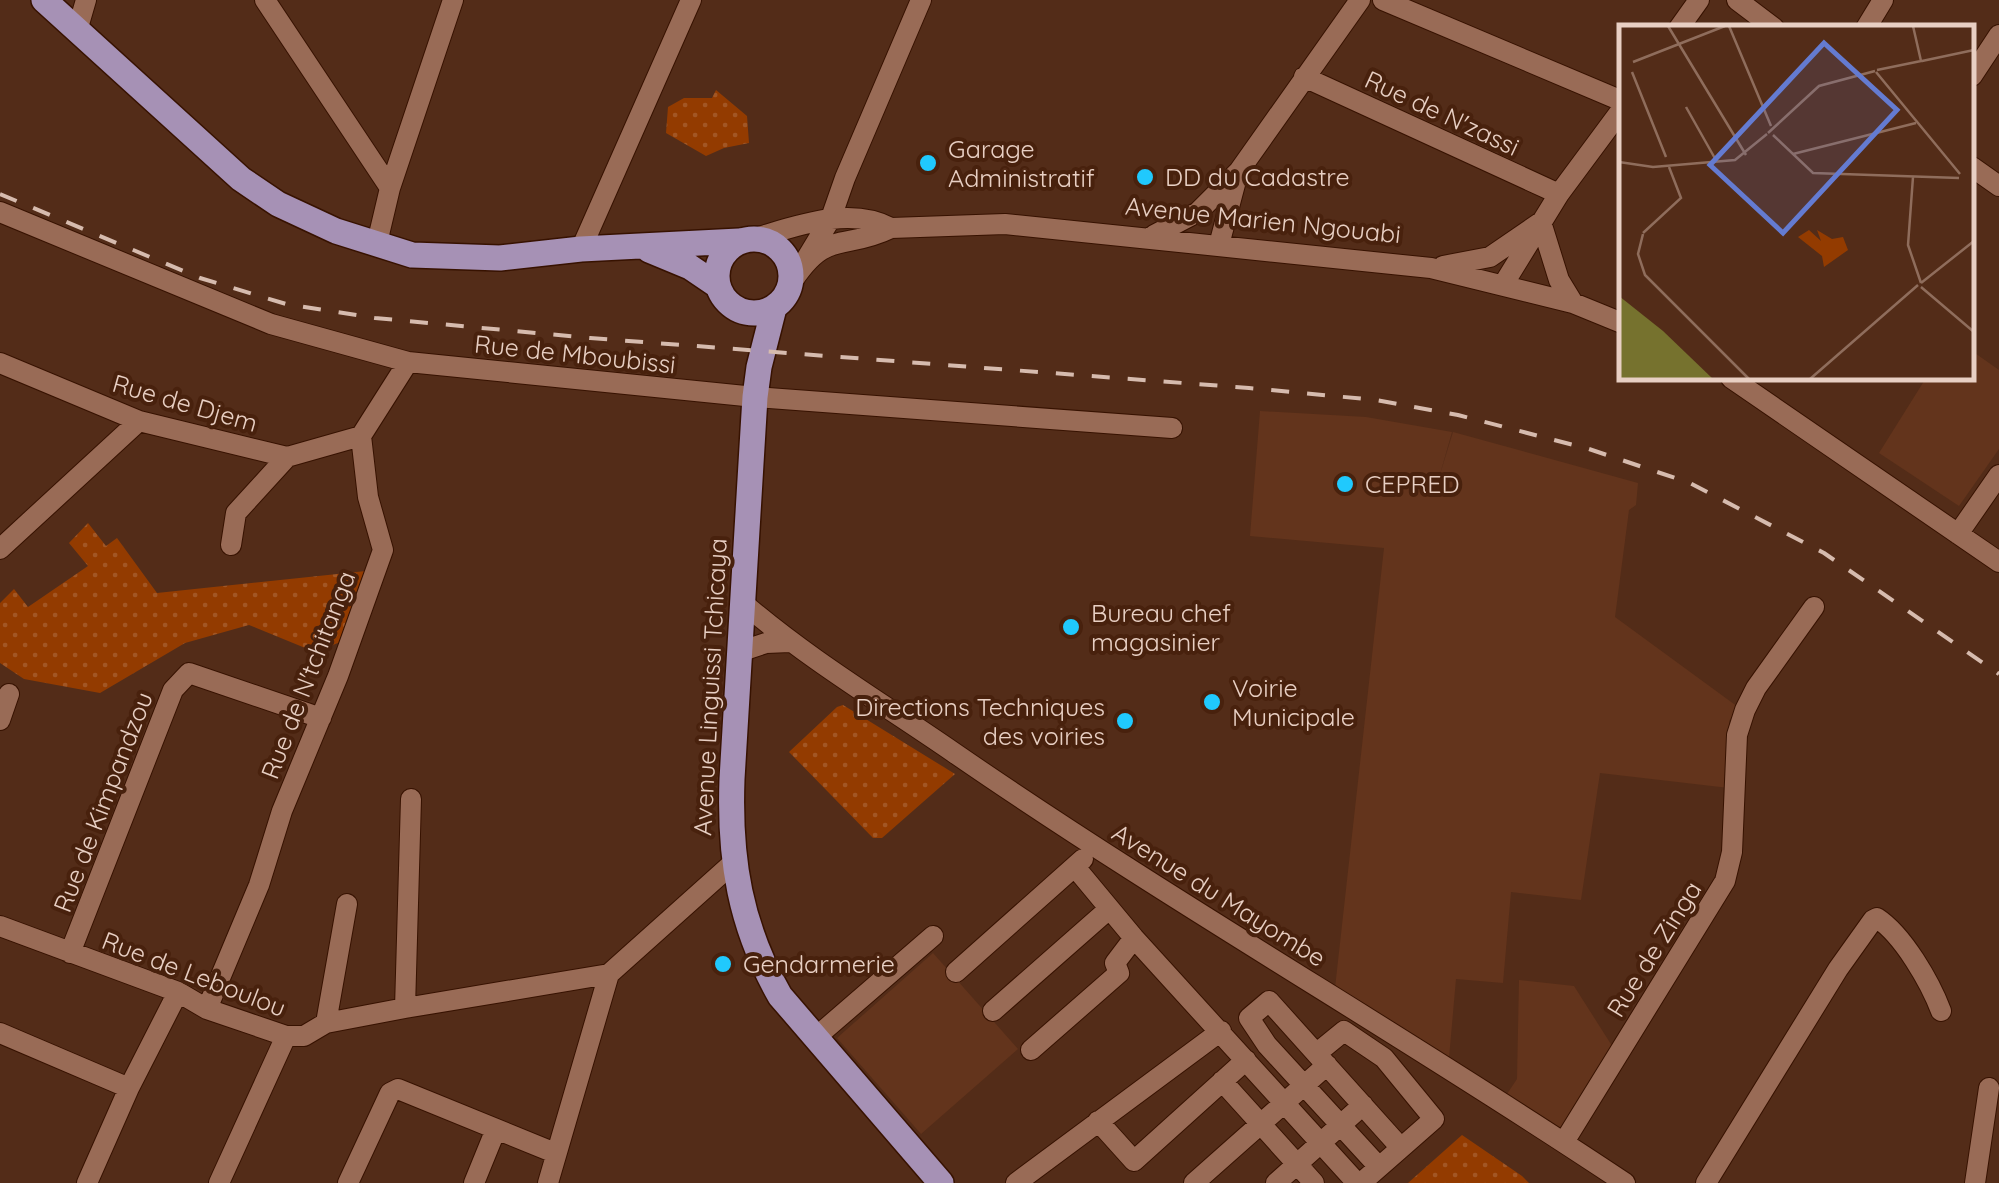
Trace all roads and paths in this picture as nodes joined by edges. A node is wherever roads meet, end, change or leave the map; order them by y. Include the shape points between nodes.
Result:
1 (44, 0) edge
2 (86, 0) edge
3 (264, 0) edge
4 (453, 0) edge
5 (691, 0) edge
6 (921, 0) edge
7 (1360, 0) edge
8 (1383, 0) edge
9 (1699, 0) edge
10 (1737, 0) edge
11 (1883, 0) edge
12 (1681, 25) edge
13 (1770, 25) edge
14 (1868, 25) edge
15 (77, 30) junction
16 (1999, 35) edge
17 (1974, 73) edge
18 (1304, 77) junction
19 (1619, 104) edge
20 (1619, 109) edge
21 (1974, 168) edge
22 (1239, 172) junction
23 (845, 178) junction
24 (1999, 186) edge
25 (390, 188) junction
26 (1559, 194) junction
27 (3, 217) edge
28 (831, 218) junction
29 (870, 222) junction
30 (1540, 222) junction
31 (795, 227) junction
32 (891, 228) junction
33 (1149, 237) junction
34 (746, 240) junction
35 (377, 243) junction
36 (1219, 245) junction
37 (645, 248) junction
38 (581, 249) junction
39 (805, 262) junction
40 (1431, 268) junction
41 (790, 285) junction
42 (1503, 285) junction
43 (718, 286) junction
44 (1573, 303) junction
45 (734, 308) junction
46 (774, 308) junction
47 (1619, 322) edge
48 (408, 362) junction
49 (0, 363) edge
50 (758, 366) junction
51 (1755, 383) edge
52 (755, 398) junction
53 (140, 421) junction
54 (1172, 428) dead end
55 (361, 436) junction
56 (287, 458) junction
57 (1999, 475) edge
58 (1958, 534) junction
59 (231, 545) dead end
60 (0, 549) edge
61 (1999, 562) edge
62 (742, 602) junction
63 (1814, 607) dead end
64 (790, 642) junction
65 (740, 652) junction
66 (9, 694) dead end
67 (321, 718) junction
68 (0, 720) edge
69 (412, 799) dead end
70 (1096, 848) junction
71 (732, 864) junction
72 (1074, 867) junction
73 (347, 904) dead end
74 (1110, 909) junction
75 (0, 926) edge
76 (933, 936) dead end
77 (1134, 938) junction
78 (70, 953) junction
79 (956, 972) dead end
80 (609, 974) junction
81 (178, 992) junction
82 (405, 1008) junction
83 (207, 1010) junction
84 (993, 1011) dead end
85 (1941, 1011) dead end
86 (326, 1024) junction
87 (1221, 1031) junction
88 (0, 1033) edge
89 (286, 1036) junction
90 (815, 1038) junction
91 (1031, 1050) dead end
92 (1322, 1059) junction
93 (1246, 1060) junction
94 (1222, 1081) junction
95 (1304, 1086) junction
96 (129, 1088) junction
97 (1989, 1088) dead end
98 (1284, 1104) junction
99 (1363, 1105) junction
100 (1098, 1121) junction
101 (1260, 1124) junction
102 (1341, 1126) junction
103 (496, 1129) junction
104 (1564, 1142) junction
105 (1319, 1144) junction
106 (1401, 1148) junction
107 (555, 1153) junction
108 (1297, 1164) junction
109 (1379, 1167) junction
110 (87, 1183) edge
111 (219, 1183) edge
112 (348, 1183) edge
113 (474, 1183) edge
114 (548, 1183) edge
115 (940, 1183) edge
116 (1016, 1183) edge
117 (1194, 1183) edge
118 (1276, 1183) edge
119 (1314, 1183) edge
120 (1359, 1183) edge
121 (1625, 1183) edge
122 (1706, 1183) edge
123 (1975, 1183) edge

1 - 15 main road, Avenue Marien Ngouabi
2 - 15 street
3 - 25 street
4 - 25 street
5 - 38 street
6 - 23 street
7 - 18 street
8 - 19 street
9 - 12 street
10 - 13 street
11 - 14 street
15 - 35 main road, Avenue Marien Ngouabi via 241,178 278,204
16 - 17 street
18 - 22 street
18 - 26 street, Rue de N'zassi
20 - 26 street
21 - 24 street
22 - 33 street via 1198,212
22 - 36 street
23 - 28 street
23 - 29 street via 853,205
23 - 31 street, Avenue Marien Ngouabi
25 - 35 street
26 - 30 street
27 - 48 street, Rue de Mboubissi via 270,324
28 - 29 street, Avenue Marien Ngouabi
28 - 31 street, Avenue Marien Ngouabi
28 - 39 street
29 - 32 street, Avenue Marien Ngouabi
30 - 40 street via 1490,257
30 - 42 street
30 - 44 street
31 - 34 street, Avenue Marien Ngouabi
32 - 33 street, Avenue Marien Ngouabi via 1005,224
32 - 39 street, Avenue Marien Ngouabi via 826,246
33 - 36 street, Avenue Marien Ngouabi
34 - 37 main road, Avenue Marien Ngouabi
34 - 41 main road via 765,240 786,257
34 - 43 main road via 720,259
35 - 38 main road, Avenue Marien Ngouabi via 412,255 500,258
36 - 40 street, Avenue Marien Ngouabi
37 - 38 main road, Avenue Marien Ngouabi
37 - 43 main road, Avenue Marien Ngouabi
39 - 41 street
40 - 42 street, Avenue Marien Ngouabi
41 - 46 main road
42 - 44 street, Avenue Marien Ngouabi
43 - 45 main road
44 - 47 street, Avenue Marien Ngouabi
45 - 46 main road
45 - 50 main road
46 - 50 main road
48 - 52 street, Rue de Mboubissi
48 - 55 street
49 - 53 street, Rue de Djem
50 - 52 main road, Avenue Linguissi Tchicaya
51 - 58 street
52 - 54 street, Rue de Mboubissi
52 - 62 main road, Avenue Linguissi Tchicaya
53 - 56 street, Rue de Djem
53 - 60 street
55 - 56 street
55 - 67 street, Rue de N'tchitanga via 383,550
56 - 59 street via 236,514
57 - 58 street
58 - 61 street
62 - 64 street, Avenue du Mayombe
62 - 65 main road, Avenue Linguissi Tchicaya
63 - 104 street, Rue de Zinga via 1756,688 1737,734 1725,881
64 - 65 street
64 - 70 street, Avenue du Mayombe
65 - 71 main road, Avenue Linguissi Tchicaya
66 - 68 street
67 - 78 street, Rue de Kimpandzou via 190,674 173,690
67 - 83 street, Rue de N'tchitanga
69 - 82 street
70 - 72 street
70 - 104 street, Avenue du Mayombe
71 - 80 street
71 - 90 main road, Avenue Linguissi Tchicaya via 762,965
72 - 74 street
72 - 79 street
73 - 86 street
74 - 77 street
74 - 84 street
75 - 78 street, Rue de Leboulou
76 - 90 street
77 - 87 street
77 - 91 street via 1114,963 1120,972
78 - 81 street, Rue de Leboulou
80 - 82 street, Rue de Leboulou
80 - 107 street
81 - 83 street, Rue de Leboulou
81 - 96 street
82 - 86 street, Rue de Leboulou
83 - 89 street, Rue de Leboulou
85 - 122 street via 1912,959 1884,922 1873,920
86 - 89 street, Rue de Leboulou via 304,1036
87 - 93 street
87 - 100 street
88 - 96 street
89 - 111 street
90 - 115 main road, Avenue Linguissi Tchicaya
92 - 95 street
92 - 95 street via 1269,1001 1249,1018
92 - 99 street
92 - 106 street via 1344,1030 1384,1058 1434,1119
93 - 94 street
93 - 98 street
94 - 100 street via 1134,1161
94 - 101 street
95 - 98 street
95 - 102 street
96 - 110 street
97 - 123 street
98 - 101 street
98 - 105 street
99 - 102 street
99 - 106 street
100 - 116 street
101 - 108 street
101 - 117 street
102 - 105 street
102 - 109 street
103 - 107 street
103 - 112 street via 394,1090
103 - 113 street
104 - 121 street, Avenue du Mayombe
105 - 108 street
105 - 120 street
106 - 109 street
107 - 114 street
108 - 118 street
108 - 119 street
109 - 120 street

